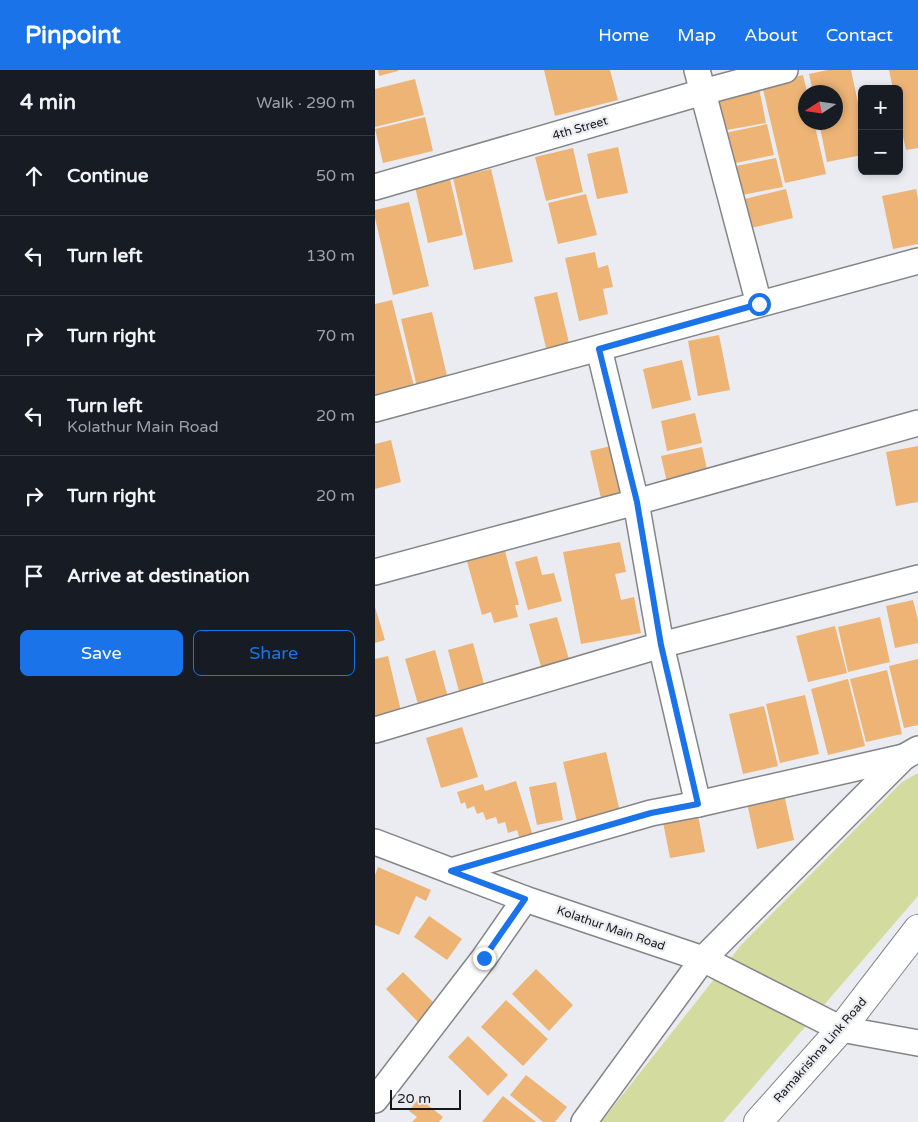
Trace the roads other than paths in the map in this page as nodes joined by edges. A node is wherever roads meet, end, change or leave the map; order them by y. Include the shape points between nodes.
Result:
1 (785, 70) edge
2 (700, 81) edge
3 (376, 182) edge
4 (918, 261) edge
5 (759, 304) junction
6 (599, 349) junction
7 (375, 409) edge
8 (918, 423) edge
9 (637, 502) junction
10 (375, 572) edge
11 (918, 578) edge
12 (661, 645) junction
13 (375, 730) edge
14 (911, 753) edge
15 (698, 804) junction
16 (375, 842) edge
17 (451, 871) junction
18 (525, 899) junction
19 (918, 929) edge
20 (703, 959) junction
21 (841, 1029) junction
22 (918, 1043) edge
23 (375, 1100) edge
24 (583, 1122) edge
25 (758, 1122) edge

1 - 2 street, 4th Street
2 - 3 street, 4th Street
2 - 5 street
4 - 5 street
5 - 6 street
6 - 7 street
6 - 9 street
8 - 9 street
9 - 10 street
9 - 12 street
11 - 12 street
12 - 13 street
12 - 15 street
14 - 15 street
14 - 20 street
15 - 17 street via 651,813
16 - 17 street, Kolathur Main Road
17 - 18 street, Kolathur Main Road
18 - 20 street, Kolathur Main Road
18 - 23 street
19 - 21 street, Ramakrishna Link Road
20 - 21 street, Kolathur Main Road
20 - 24 street
21 - 22 street, Kolathur Main Road
21 - 25 street, Ramakrishna Link Road

